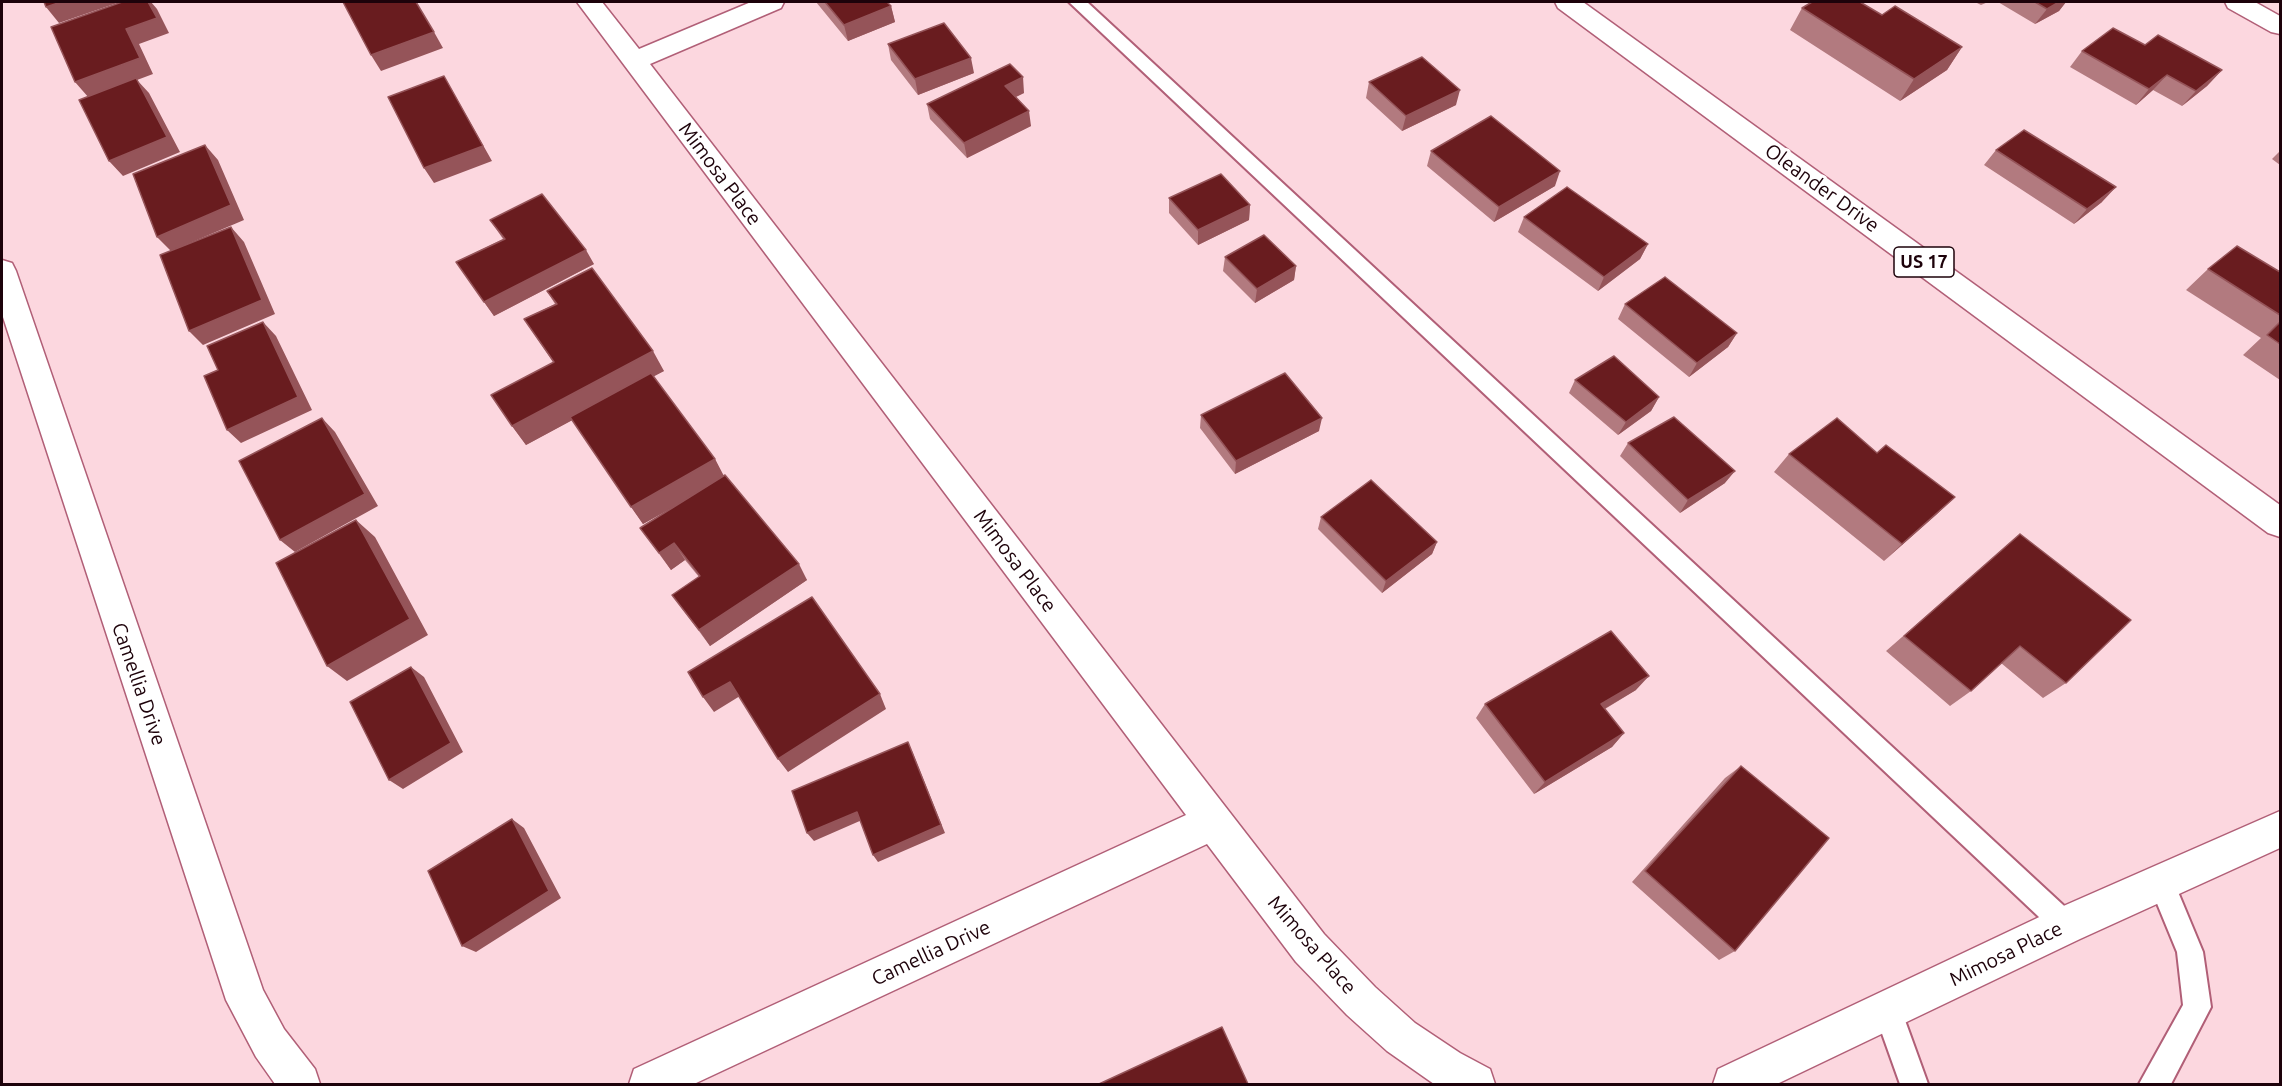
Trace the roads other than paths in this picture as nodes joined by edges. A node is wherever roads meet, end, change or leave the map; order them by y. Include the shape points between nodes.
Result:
1 (589, 2) edge
2 (772, 2) edge
3 (1077, 2) edge
4 (1567, 2) edge
5 (2237, 2) edge
6 (2280, 26) edge
7 (634, 61) junction
8 (2, 271) edge
9 (2280, 523) edge
10 (1213, 822) junction
11 (2280, 829) edge
12 (2162, 884) junction
13 (2066, 925) junction
14 (1888, 1011) junction
15 (300, 1084) edge
16 (649, 1084) edge
17 (1475, 1084) edge
18 (1733, 1084) edge
19 (1914, 1084) edge
20 (2153, 1084) edge

1 - 7 street, Mimosa Place
2 - 7 street
3 - 13 lane
4 - 9 street, Oleander Drive / US 17
5 - 6 street
7 - 10 street, Mimosa Place
8 - 15 street, Camellia Drive via 246,1000 270,1043
10 - 16 street, Camellia Drive
10 - 17 street, Mimosa Place via 1310,948 1361,1001 1401,1038
11 - 12 street, Mimosa Place
12 - 13 street, Mimosa Place
12 - 20 lane via 2190,952 2197,1007
13 - 14 street, Mimosa Place
14 - 18 street, Mimosa Place
14 - 19 lane

